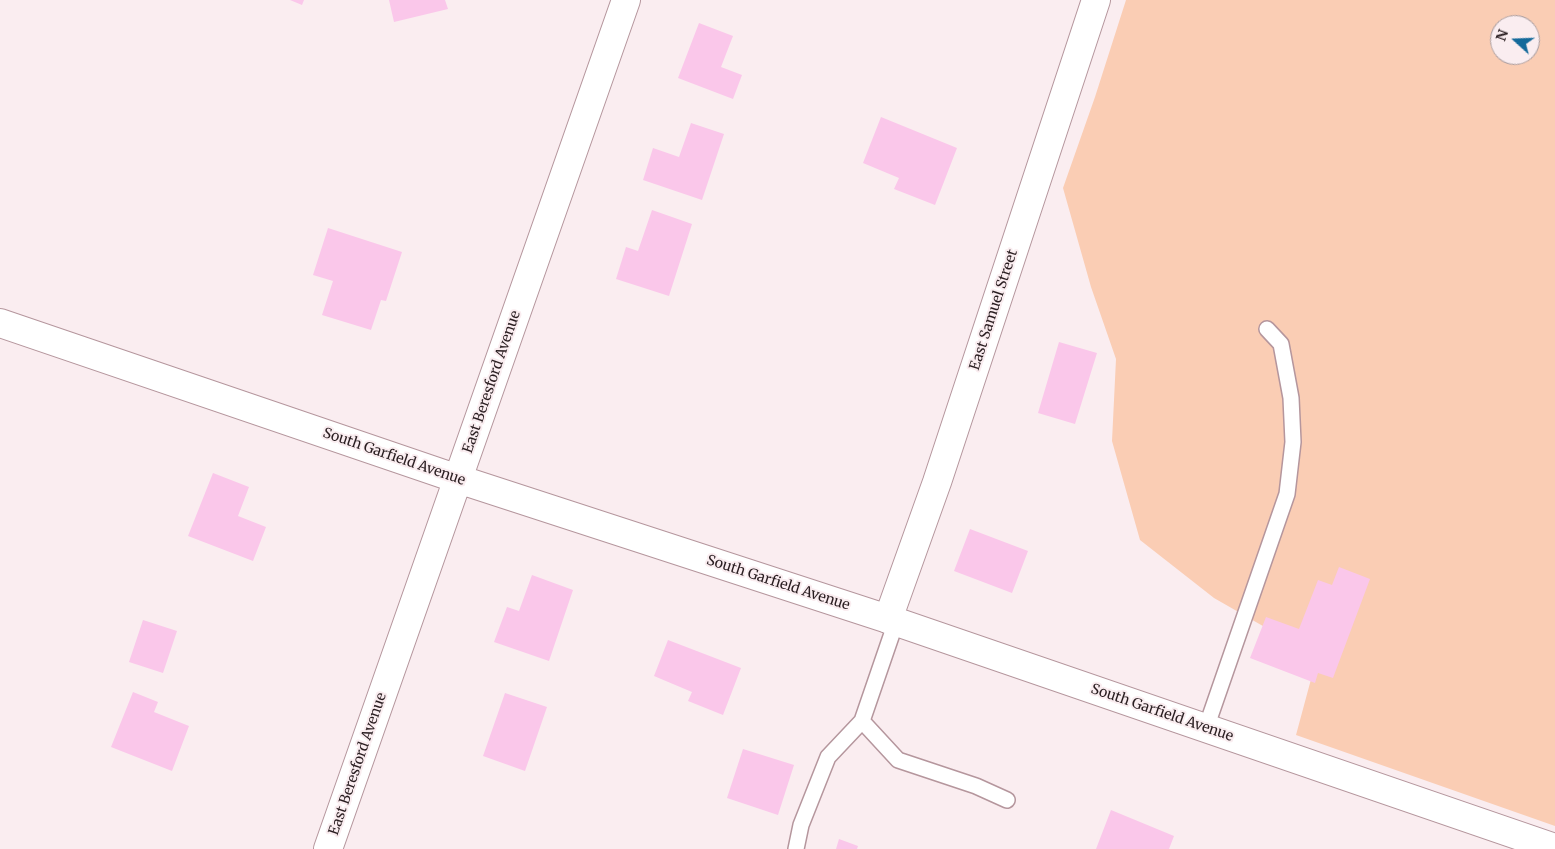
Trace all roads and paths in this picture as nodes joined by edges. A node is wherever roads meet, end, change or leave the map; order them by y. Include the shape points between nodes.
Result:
1 (626, 0) edge
2 (1096, 0) edge
3 (0, 323) edge
4 (1267, 329) dead end
5 (458, 479) junction
6 (892, 620) junction
7 (862, 721) junction
8 (1206, 728) junction
9 (1007, 800) dead end
10 (1555, 848) edge
11 (328, 849) edge
12 (796, 849) edge

1 - 5 street, East Beresford Avenue
2 - 6 street, East Samuel Street
3 - 5 street, South Garfield Avenue
4 - 8 lane via 1281,344 1291,398 1293,442 1287,494
5 - 6 street, South Garfield Avenue
5 - 11 street, East Beresford Avenue
6 - 7 lane
6 - 8 street, South Garfield Avenue
7 - 9 lane via 898,760
7 - 12 lane via 828,757 801,825
8 - 10 street, South Garfield Avenue

